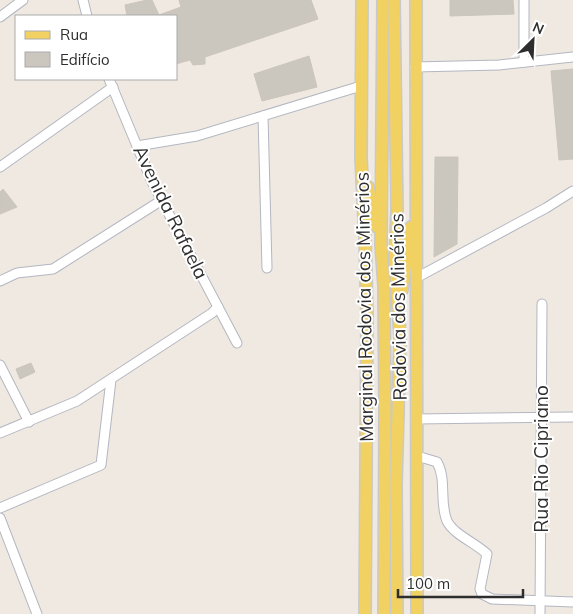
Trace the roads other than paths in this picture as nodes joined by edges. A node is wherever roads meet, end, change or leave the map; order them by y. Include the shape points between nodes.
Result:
1 (24, 0) edge
2 (84, 0) edge
3 (362, 0) edge
4 (383, 0) edge
5 (394, 0) edge
6 (416, 0) edge
7 (524, 0) edge
8 (88, 15) edge
9 (0, 17) edge
10 (573, 57) edge
11 (524, 62) junction
12 (415, 67) junction
13 (111, 83) edge
14 (361, 86) junction
15 (263, 116) junction
16 (137, 146) junction
17 (361, 158) junction
18 (0, 167) edge
19 (573, 191) edge
20 (162, 200) junction
21 (416, 203) junction
22 (381, 242) junction
23 (267, 268) dead end
24 (416, 278) junction
25 (0, 281) edge
26 (542, 304) dead end
27 (218, 306) junction
28 (400, 323) junction
29 (237, 343) dead end
30 (0, 364) edge
31 (111, 380) junction
32 (542, 417) junction
33 (573, 417) edge
34 (416, 419) junction
35 (29, 422) junction
36 (0, 433) edge
37 (417, 456) junction
38 (0, 508) edge
39 (0, 518) edge
40 (540, 601) junction
41 (573, 602) edge
42 (37, 614) edge
43 (365, 614) edge
44 (384, 614) edge
45 (397, 614) edge
46 (417, 614) edge
47 (540, 614) edge

1 - 9 street
2 - 8 street
3 - 14 main road, Marginal Rodovia dos Minérios
4 - 22 main road, Rodovia dos Minérios
5 - 28 main road, Rodovia dos Minérios via 394,260
6 - 12 main road
7 - 11 street
10 - 11 street
11 - 12 street
12 - 21 main road
13 - 16 street, Avenida Rafaela
13 - 18 street
14 - 15 street
14 - 17 main road, Marginal Rodovia dos Minérios
15 - 16 street via 198,136
15 - 23 street
16 - 20 street, Avenida Rafaela
17 - 22 main road
17 - 43 main road, Marginal Rodovia dos Minérios via 367,317
19 - 24 street
20 - 25 street via 53,269 17,273
20 - 27 street, Avenida Rafaela
21 - 24 main road
21 - 28 main road
22 - 44 main road, Rodovia dos Minérios via 384,286
24 - 34 main road
26 - 32 street, Rua Rio Cipriano
27 - 29 street, Avenida Rafaela
27 - 31 street
28 - 45 main road, Rodovia dos Minérios
30 - 35 street
31 - 35 street via 77,402
31 - 38 street via 100,465
32 - 33 street
32 - 34 street
32 - 40 street, Rua Rio Cipriano
34 - 37 main road
35 - 36 street
37 - 40 street via 437,462 442,471 443,506 448,522 486,554 482,594 492,599
37 - 46 main road
39 - 42 street
40 - 41 street
40 - 47 street, Rua Rio Cipriano

